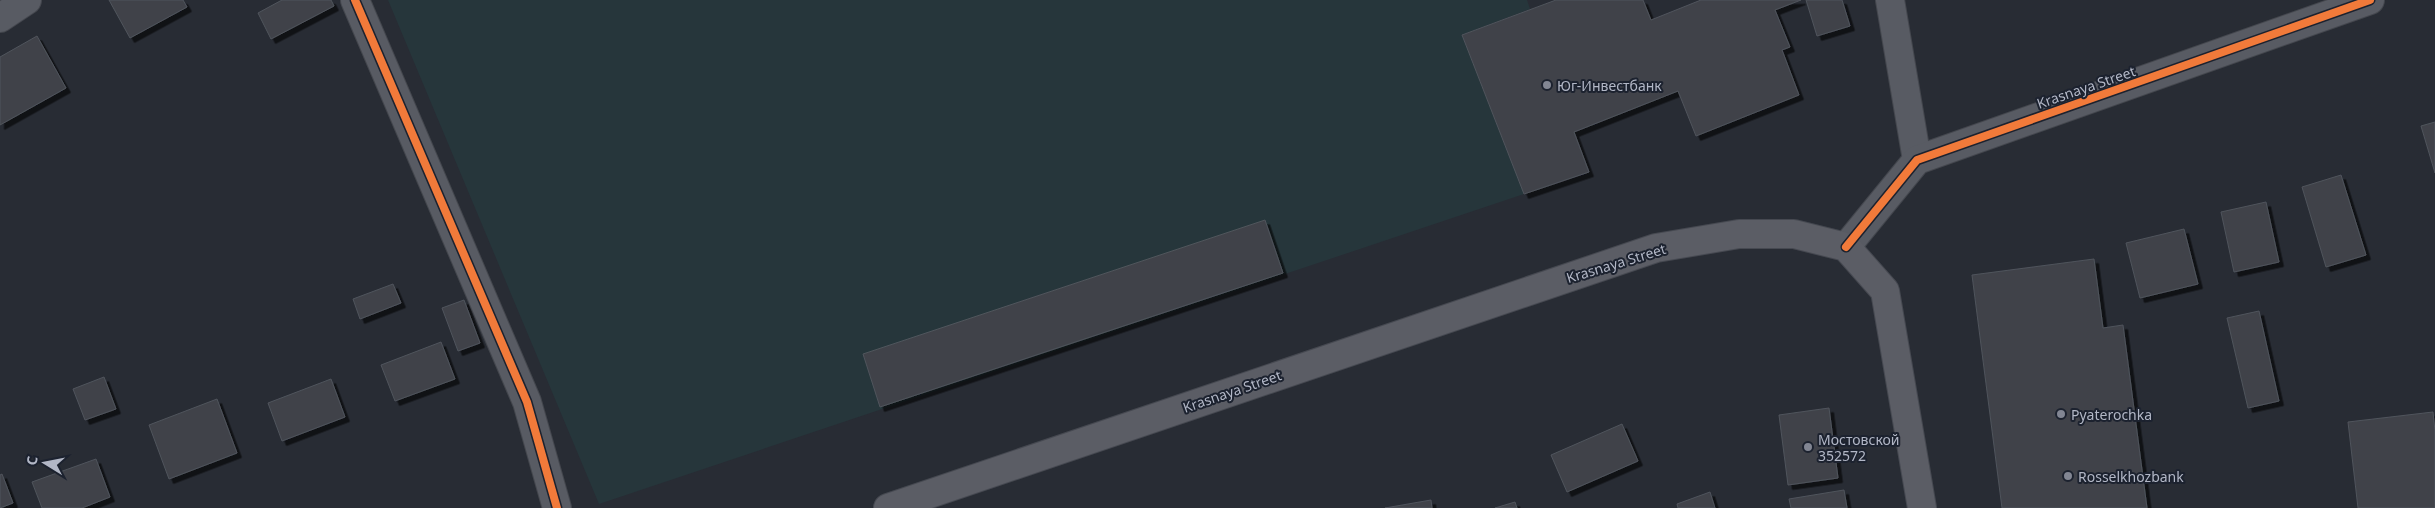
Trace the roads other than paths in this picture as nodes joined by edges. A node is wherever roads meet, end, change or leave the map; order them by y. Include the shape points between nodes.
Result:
1 (28, 0) edge
2 (355, 0) edge
3 (1890, 0) edge
4 (2370, 0) edge
5 (0, 18) edge
6 (1917, 160) junction
7 (1846, 247) junction
8 (557, 508) edge
9 (888, 508) edge
10 (1922, 508) edge

1 - 5 street
2 - 8 street via 527,402
3 - 6 street
4 - 6 street, Krasnaya Street
6 - 7 street
7 - 9 main road, Krasnaya Street via 1794,234 1739,234 1656,248
7 - 10 main road via 1885,291

